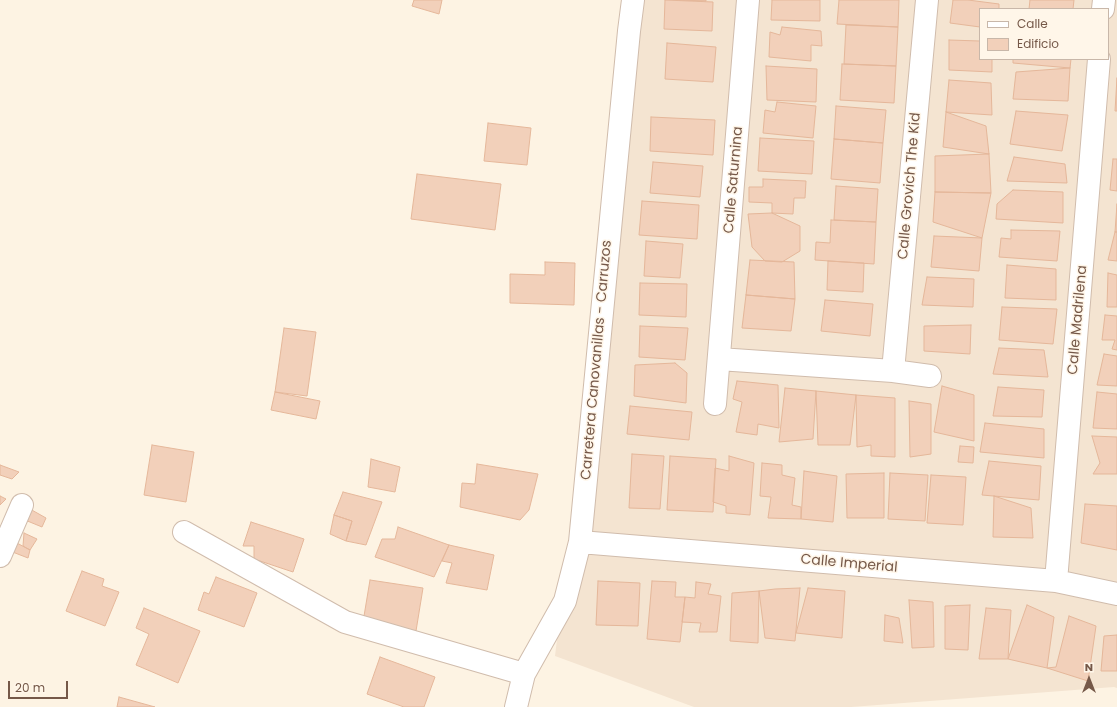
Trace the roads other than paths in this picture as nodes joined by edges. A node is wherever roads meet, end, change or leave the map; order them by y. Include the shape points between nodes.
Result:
1 (633, 0) edge
2 (748, 0) edge
3 (928, 0) edge
4 (1099, 60) edge
5 (720, 359) junction
6 (893, 371) junction
7 (930, 376) dead end
8 (715, 404) dead end
9 (22, 505) dead end
10 (184, 532) dead end
11 (580, 542) junction
12 (0, 556) edge
13 (1056, 581) junction
14 (1117, 594) edge
15 (524, 674) junction
16 (516, 707) edge

1 - 11 street, Carretera Canovanillas - Carruzos
2 - 5 street, Calle Saturnina
3 - 6 street, Calle Grovich The Kid
4 - 13 street, Calle Madrilena
5 - 6 street
5 - 8 street, Calle Saturnina
6 - 7 street
9 - 12 street
10 - 15 street via 345,622
11 - 13 street, Calle Imperial
11 - 15 street, Carretera Canovanillas - Carruzos via 565,601
13 - 14 street, Calle Imperial
15 - 16 street, Carretera Canovanillas - Carruzos

